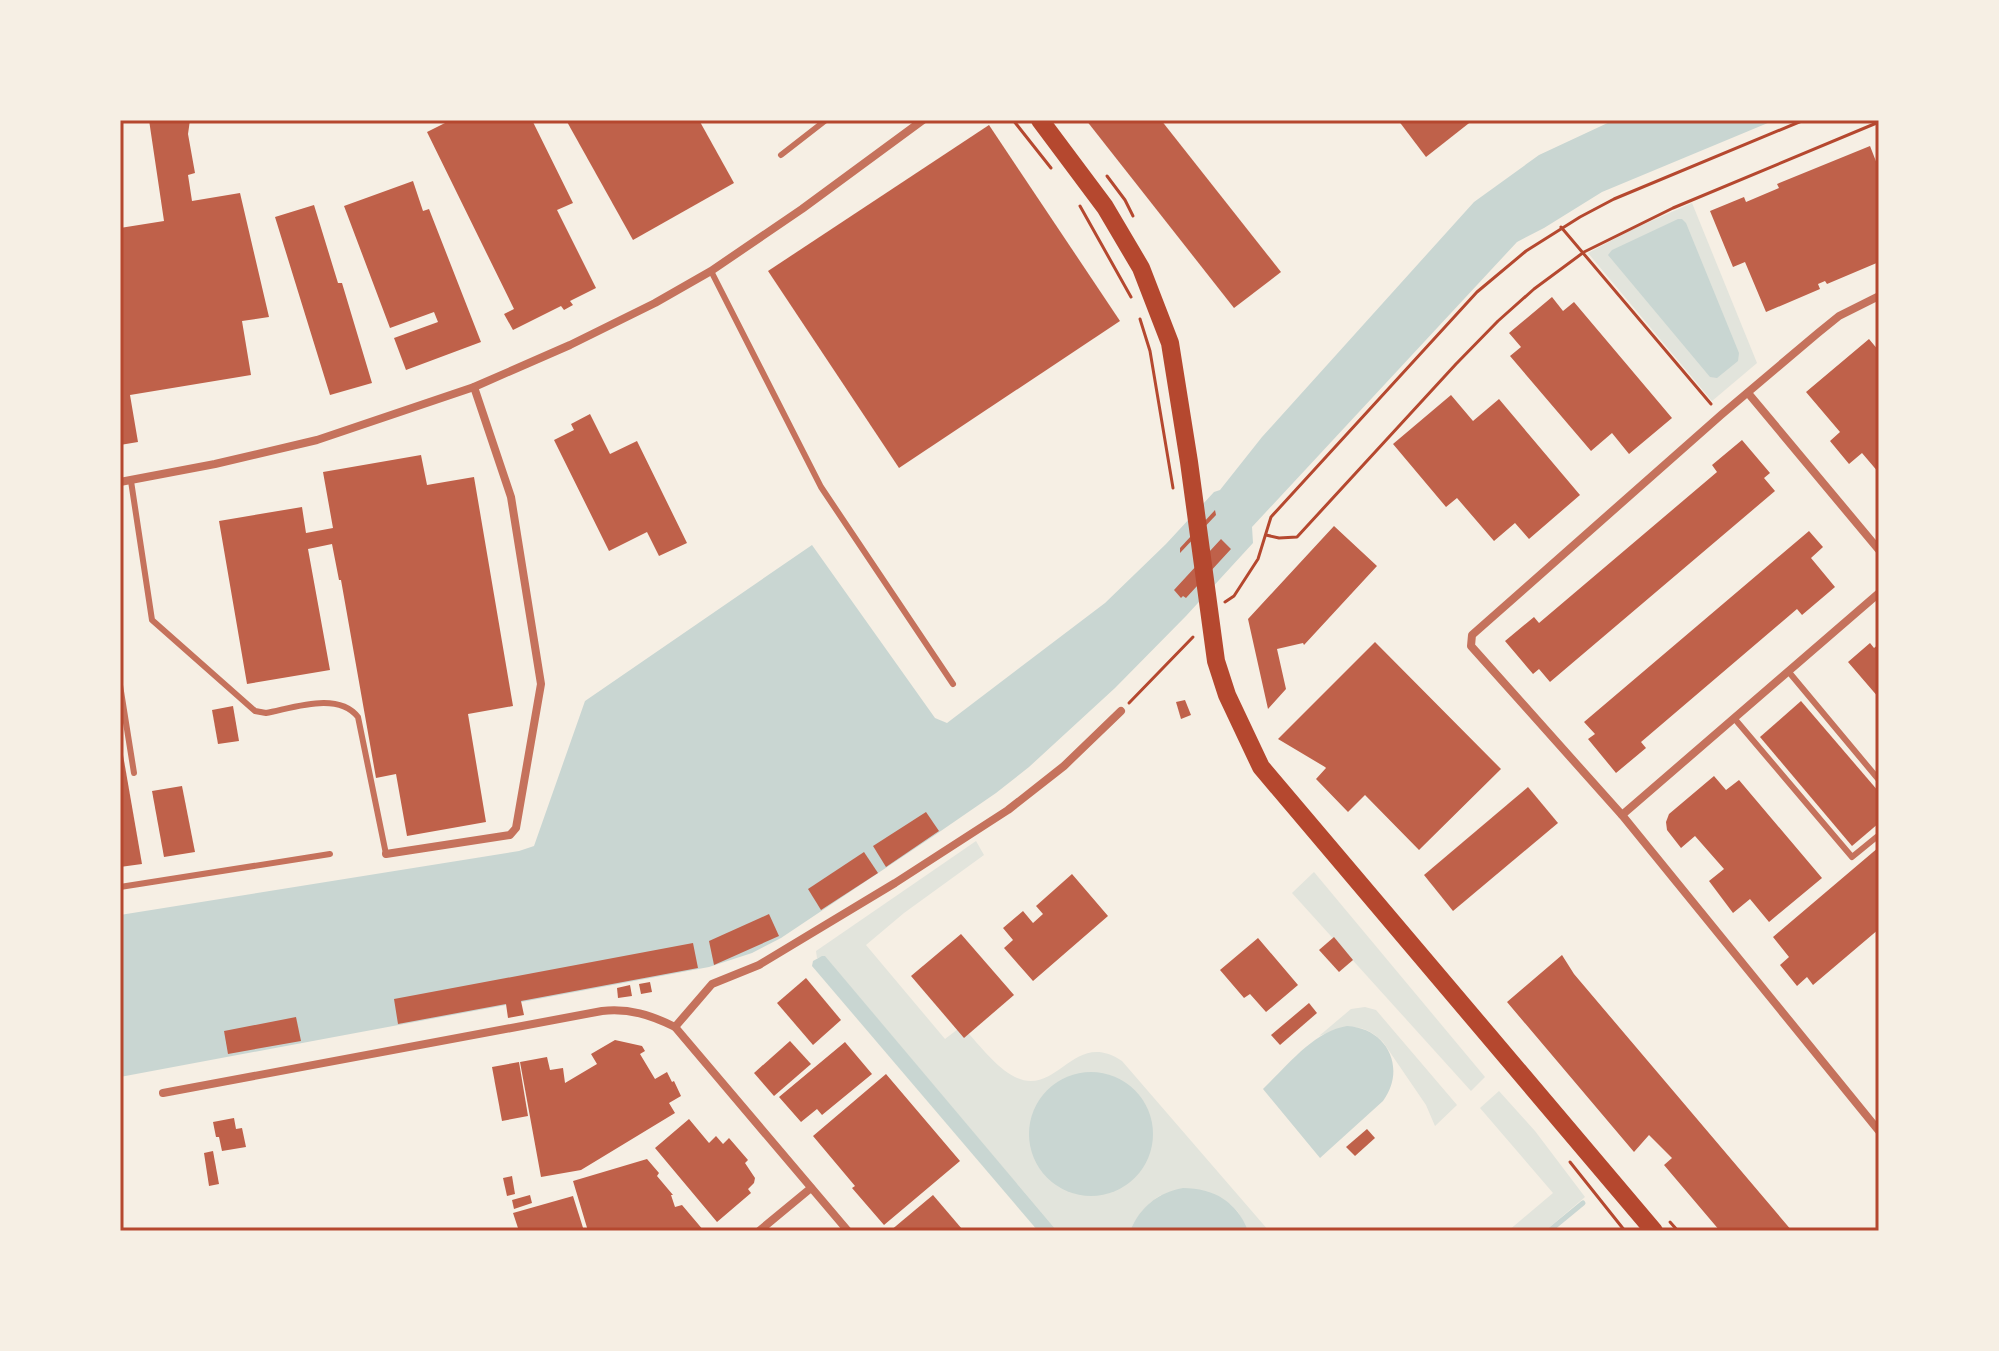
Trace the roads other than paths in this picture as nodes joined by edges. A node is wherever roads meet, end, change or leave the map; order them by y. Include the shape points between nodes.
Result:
1 (826, 120) edge
2 (923, 120) edge
3 (1040, 120) edge
4 (781, 155) dead end
5 (711, 271) junction
6 (1879, 296) edge
7 (474, 387) junction
8 (1748, 393) junction
9 (131, 481) junction
10 (120, 482) edge
11 (1879, 550) edge
12 (1879, 593) edge
13 (1788, 671) junction
14 (953, 684) dead end
15 (120, 685) edge
16 (1121, 711) road end
17 (1734, 718) junction
18 (134, 773) dead end
19 (1879, 780) edge
20 (1622, 815) junction
21 (1879, 835) edge
22 (330, 854) dead end
23 (386, 854) joint
24 (120, 887) edge
25 (675, 1027) junction
26 (163, 1093) dead end
27 (1879, 1131) edge
28 (811, 1188) junction
29 (1661, 1225) edge
30 (759, 1231) edge
31 (848, 1231) edge

1 - 4 lane
2 - 5 street
3 - 29 main road via 1105,207 1141,268 1170,343 1214,604 1216,661 1261,767
5 - 7 street via 570,345
5 - 14 lane via 821,487
6 - 8 street via 1839,316
7 - 9 street via 317,440
7 - 23 street via 511,497 541,684 516,828 510,835
8 - 11 street
8 - 20 street via 1472,635 1471,646
9 - 10 street
9 - 23 lane via 152,620 255,711 331,702 354,712
12 - 13 street
13 - 17 street
13 - 19 lane
15 - 18 lane
16 - 25 street via 1008,810 759,965 712,984
17 - 20 street
17 - 21 lane via 1852,857
20 - 27 street
22 - 24 lane
25 - 26 street via 638,1012 602,1011
25 - 28 street
28 - 30 street
28 - 31 street

